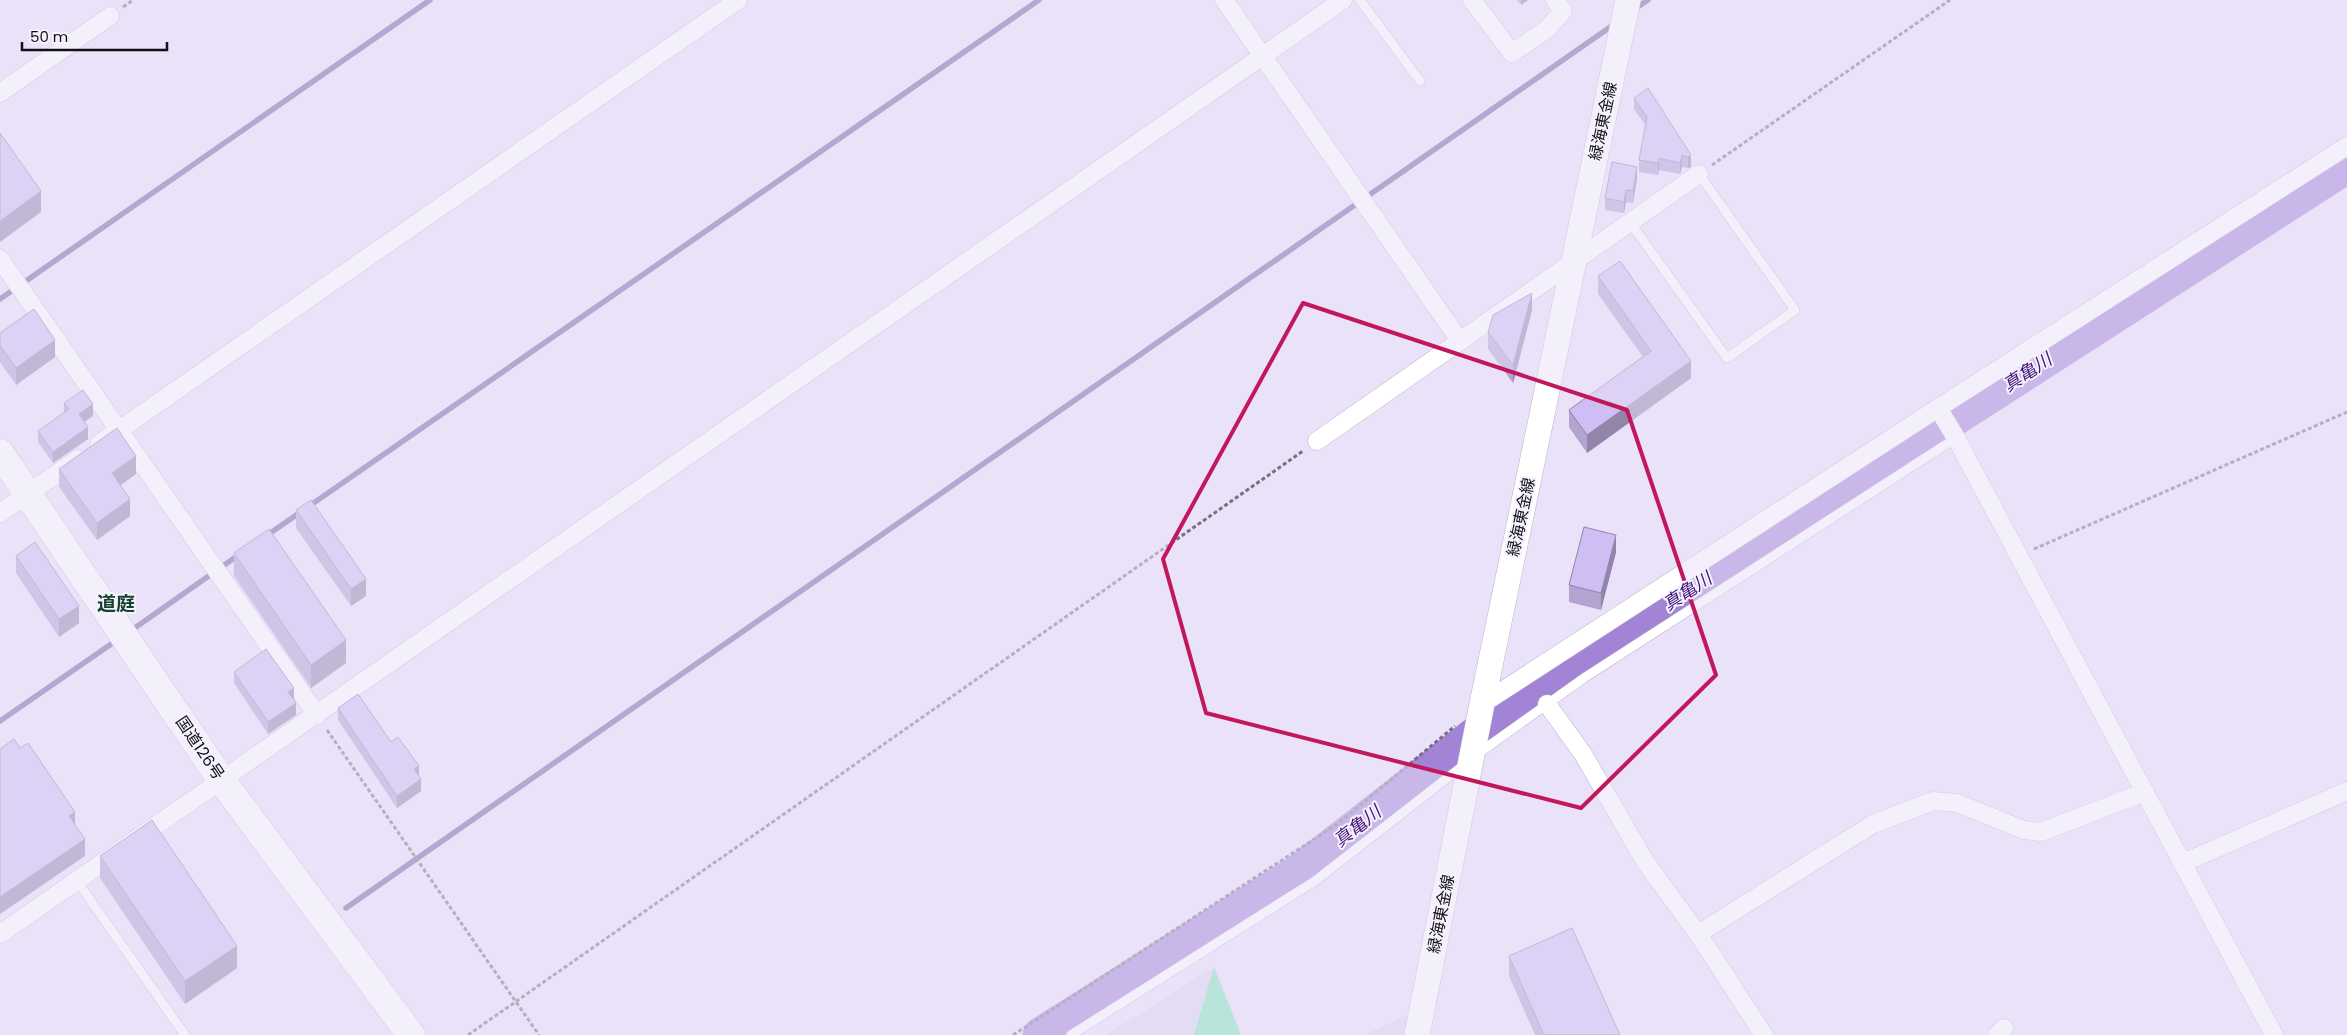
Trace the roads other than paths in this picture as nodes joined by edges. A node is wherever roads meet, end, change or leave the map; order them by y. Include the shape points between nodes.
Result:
1 (738, 0) edge
2 (1224, 0) edge
3 (1343, 0) edge
4 (1360, 0) edge
5 (1472, 0) edge
6 (1555, 0) edge
7 (1628, 0) edge
8 (110, 16) dead end
9 (1263, 56) junction
10 (1420, 81) dead end
11 (0, 93) edge
12 (2347, 146) edge
13 (1699, 174) joint
14 (1630, 222) junction
15 (0, 259) edge
16 (1573, 262) junction
17 (1460, 341) junction
18 (1938, 408) junction
19 (118, 431) junction
20 (1956, 438) junction
21 (1317, 441) road end
22 (0, 453) edge
23 (29, 493) junction
24 (0, 513) edge
25 (1482, 704) junction
26 (1547, 704) junction
27 (317, 715) junction
28 (1471, 759) junction
29 (222, 781) junction
30 (2347, 790) edge
31 (2145, 792) junction
32 (2183, 863) junction
33 (77, 881) junction
34 (0, 934) edge
35 (1698, 934) junction
36 (185, 1035) edge
37 (411, 1035) edge
38 (1071, 1035) edge
39 (1417, 1035) edge
40 (1764, 1035) edge
41 (2274, 1035) edge

1 - 19 street
2 - 9 street
3 - 9 street
4 - 10 lane
5 - 6 street via 1512,53 1547,29 1563,10
7 - 16 main road, 緑海東金線
8 - 11 street
9 - 17 street
9 - 27 street
12 - 18 street
13 - 14 street
13 - 14 lane via 1795,310 1727,358
14 - 16 street
15 - 19 street
16 - 17 street
16 - 25 main road, 緑海東金線
17 - 21 street
18 - 20 street
18 - 25 street
19 - 23 street
19 - 27 street
20 - 26 lane via 1711,594
20 - 31 street
22 - 23 highway, 国道126号
23 - 24 street
23 - 29 highway, 国道126号
25 - 28 main road, 緑海東金線
26 - 28 lane
26 - 35 street via 1583,754 1646,864
27 - 29 street
28 - 38 lane via 1315,881
28 - 39 main road, 緑海東金線
29 - 33 street
29 - 37 highway, 国道126号
30 - 32 street
31 - 32 street
31 - 35 street via 2041,832 2024,830 1957,803 1933,801 1873,824
32 - 41 street
33 - 34 street
33 - 36 lane
35 - 40 street

